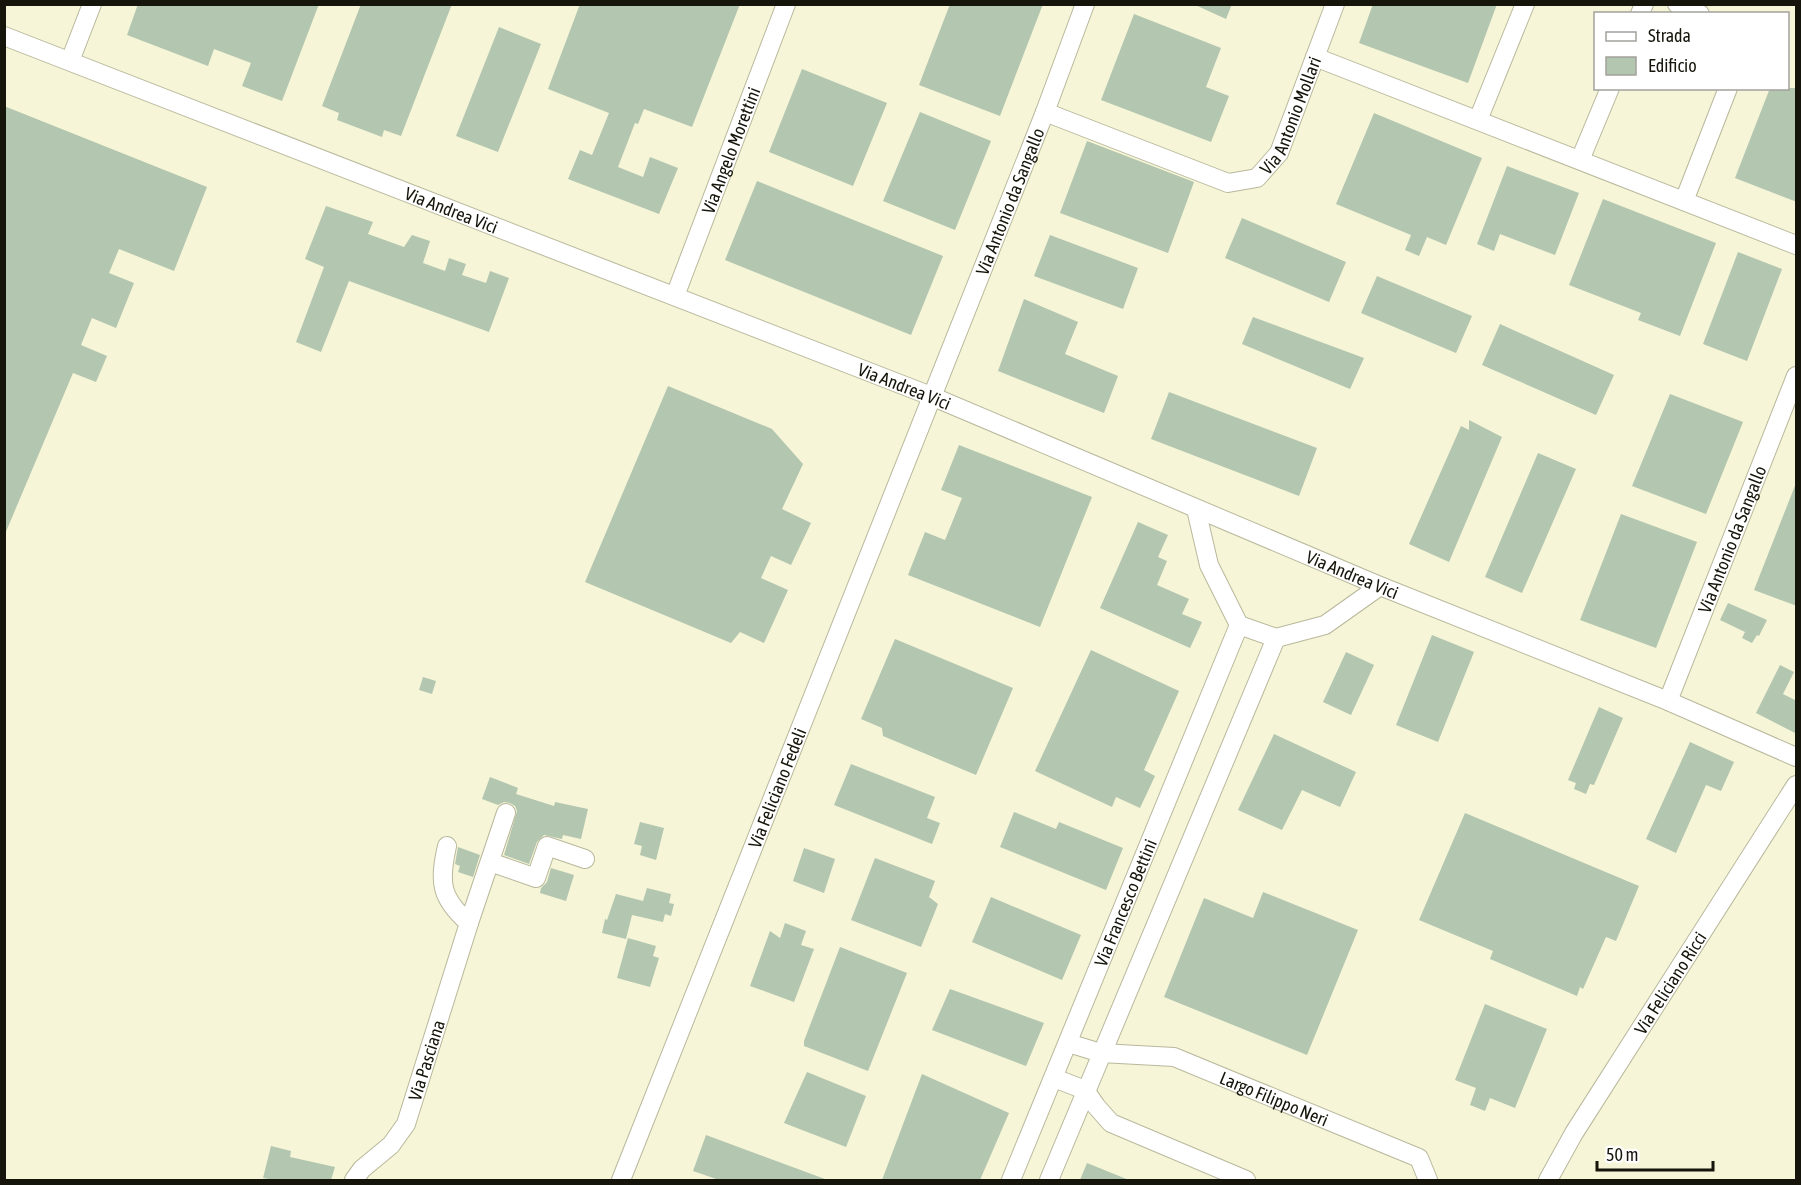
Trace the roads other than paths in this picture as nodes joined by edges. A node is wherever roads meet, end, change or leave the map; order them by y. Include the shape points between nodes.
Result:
1 (92, 4) edge
2 (786, 4) edge
3 (1085, 4) edge
4 (1335, 4) edge
5 (1525, 4) edge
6 (1677, 4) edge
7 (1695, 12) edge
8 (4, 36) edge
9 (1315, 57) junction
10 (70, 62) junction
11 (1609, 90) edge
12 (1727, 90) edge
13 (1045, 112) junction
14 (1478, 120) junction
15 (1580, 160) junction
16 (1684, 201) junction
17 (1797, 245) edge
18 (675, 296) junction
19 (1797, 376) edge
20 (931, 396) junction
21 (1196, 509) junction
22 (1380, 586) junction
23 (1239, 625) junction
24 (1276, 638) junction
25 (1668, 701) junction
26 (1797, 757) edge
27 (1797, 785) edge
28 (506, 813) dead end
29 (447, 846) dead end
30 (585, 859) dead end
31 (490, 862) junction
32 (469, 923) junction
33 (1068, 1043) junction
34 (1101, 1053) junction
35 (1054, 1078) junction
36 (1085, 1090) junction
37 (354, 1180) edge
38 (621, 1180) edge
39 (1011, 1180) edge
40 (1048, 1180) edge
41 (1246, 1180) edge
42 (1428, 1180) edge
43 (1548, 1180) edge

1 - 10 street
2 - 18 street, Via Angelo Morettini
3 - 13 street, Via Antonio da Sangallo
4 - 9 street, Via Antonio Mollari
5 - 14 street
6 - 7 street
8 - 10 street, Via Andrea Vici
9 - 13 street, Via Antonio Mollari via 1279,153 1257,178 1228,183
9 - 14 street
10 - 18 street, Via Andrea Vici
11 - 15 street
12 - 16 street
13 - 20 street, Via Antonio da Sangallo
14 - 15 street
15 - 16 street
16 - 17 street
18 - 20 street, Via Andrea Vici
19 - 25 street, Via Antonio da Sangallo
20 - 21 street, Via Andrea Vici
20 - 38 street, Via Feliciano Fedeli
21 - 22 street, Via Andrea Vici
21 - 23 street via 1209,566
22 - 24 street via 1325,625
22 - 25 street, Via Andrea Vici
23 - 24 street
23 - 33 street, Via Francesco Bettini
24 - 34 street, Via Francesco Bettini
25 - 26 street, Via Andrea Vici
27 - 43 street, Via Feliciano Ricci via 1574,1133
28 - 31 street, Via Pasciana
29 - 32 street via 441,872 444,890 450,904
30 - 31 street via 547,846 536,878
31 - 32 street, Via Pasciana
32 - 37 street, Via Pasciana via 406,1124 391,1145
33 - 34 street, Largo Filippo Neri
33 - 35 street, Via Francesco Bettini
34 - 36 street, Via Francesco Bettini
34 - 42 street, Largo Filippo Neri via 1174,1057 1419,1158
35 - 36 street
35 - 39 street, Via Francesco Bettini
36 - 40 street, Via Francesco Bettini
36 - 41 street via 1111,1123

